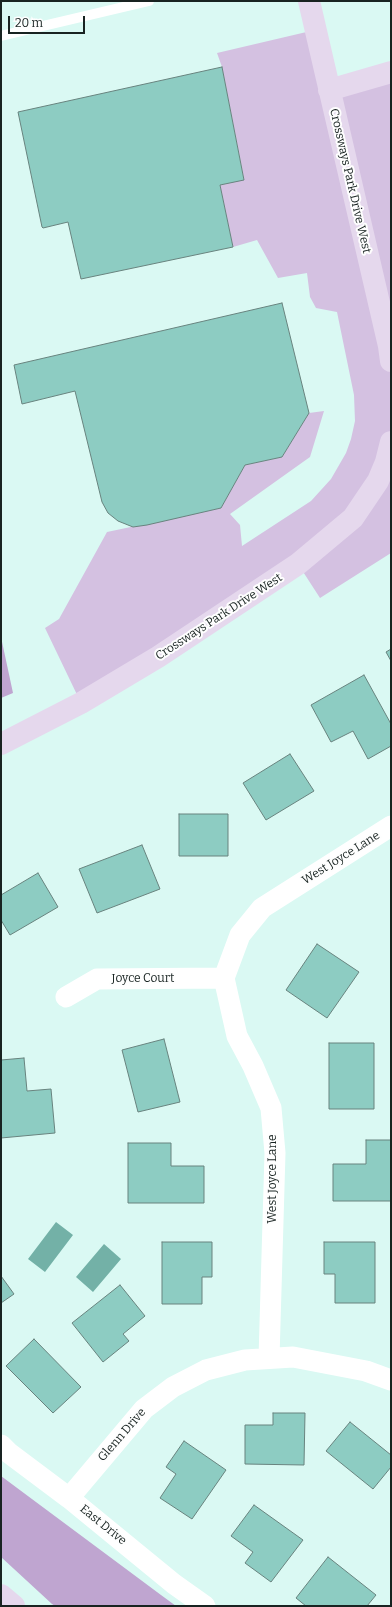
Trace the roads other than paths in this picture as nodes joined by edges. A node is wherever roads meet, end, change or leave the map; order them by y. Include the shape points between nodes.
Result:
1 (150, 1) edge
2 (309, 1) edge
3 (1, 36) edge
4 (391, 72) edge
5 (329, 90) junction
6 (391, 361) edge
7 (391, 442) edge
8 (1, 744) edge
9 (391, 826) edge
10 (224, 978) junction
11 (66, 997) dead end
12 (269, 1358) junction
13 (391, 1380) edge
14 (1, 1445) edge
15 (69, 1498) junction
16 (1, 1595) edge
17 (14, 1606) edge
18 (205, 1606) edge

1 - 3 lane
2 - 5 street, Crossways Park Drive West
4 - 5 street
5 - 6 street, Crossways Park Drive West
7 - 8 street, Crossways Park Drive West via 378,481 353,518 298,564 158,658 81,703
9 - 10 street, West Joyce Lane via 262,908 240,935
10 - 11 street, Joyce Court via 97,979
10 - 12 street, West Joyce Lane via 237,1036 271,1108 275,1153
12 - 13 street, Glenn Drive via 300,1358 366,1371
12 - 15 street, Glenn Drive via 245,1360 206,1370 173,1387 144,1409
14 - 15 street, East Drive
15 - 18 street, East Drive via 174,1584
16 - 17 street

